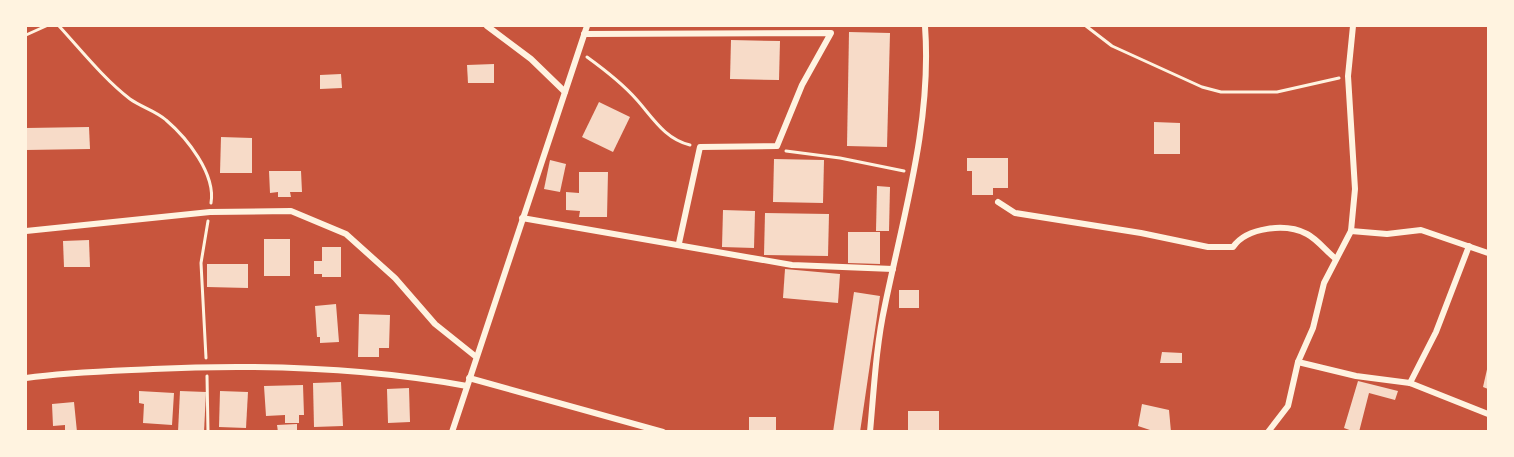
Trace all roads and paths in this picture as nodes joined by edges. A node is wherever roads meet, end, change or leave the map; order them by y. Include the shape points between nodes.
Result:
1 (46, 26) edge
2 (59, 26) edge
3 (487, 26) edge
4 (587, 26) edge
5 (925, 26) edge
6 (1086, 26) edge
7 (1353, 26) edge
8 (584, 34) junction
9 (26, 35) edge
10 (579, 50) junction
11 (1348, 76) junction
12 (565, 92) junction
13 (700, 147) junction
14 (776, 150) dead end
15 (913, 173) junction
16 (998, 202) dead end
17 (210, 212) junction
18 (522, 218) junction
19 (26, 231) edge
20 (1351, 231) junction
21 (678, 243) junction
22 (1469, 246) junction
23 (1488, 253) edge
24 (1336, 259) junction
25 (893, 269) junction
26 (475, 356) junction
27 (1299, 362) junction
28 (206, 366) junction
29 (26, 378) edge
30 (470, 378) junction
31 (1410, 382) junction
32 (467, 386) junction
33 (1488, 414) edge
34 (1270, 431) edge
35 (208, 432) edge
36 (452, 432) edge
37 (663, 432) edge
38 (870, 432) edge

1 - 9 path
2 - 17 path via 130,99 166,120 204,165 213,194
3 - 12 street via 531,59
4 - 8 street
5 - 15 street via 924,115
6 - 11 path via 1112,46 1221,92 1277,92
7 - 11 street
8 - 10 street
8 - 13 street via 831,33 802,85 777,146
10 - 12 street
10 - 13 path via 622,85 673,139
11 - 20 street via 1355,189
12 - 18 street
13 - 21 street
14 - 15 path
15 - 25 street
16 - 24 street via 1014,213 1208,247 1233,247 1240,238 1273,227 1307,234
17 - 19 street
17 - 26 street via 291,212 346,234 395,278 435,324
17 - 28 path via 201,263
18 - 21 street
18 - 26 street
20 - 22 street via 1387,234 1421,230
20 - 24 street
21 - 25 street via 792,265
22 - 23 street
22 - 31 street via 1436,332
24 - 27 street via 1324,283 1313,328
25 - 38 street via 877,356
26 - 30 street
27 - 31 street via 1356,376
27 - 34 street via 1288,406
28 - 29 street
28 - 32 street via 322,368 398,374
28 - 35 path
30 - 32 street
30 - 37 street
31 - 33 street
32 - 36 street

